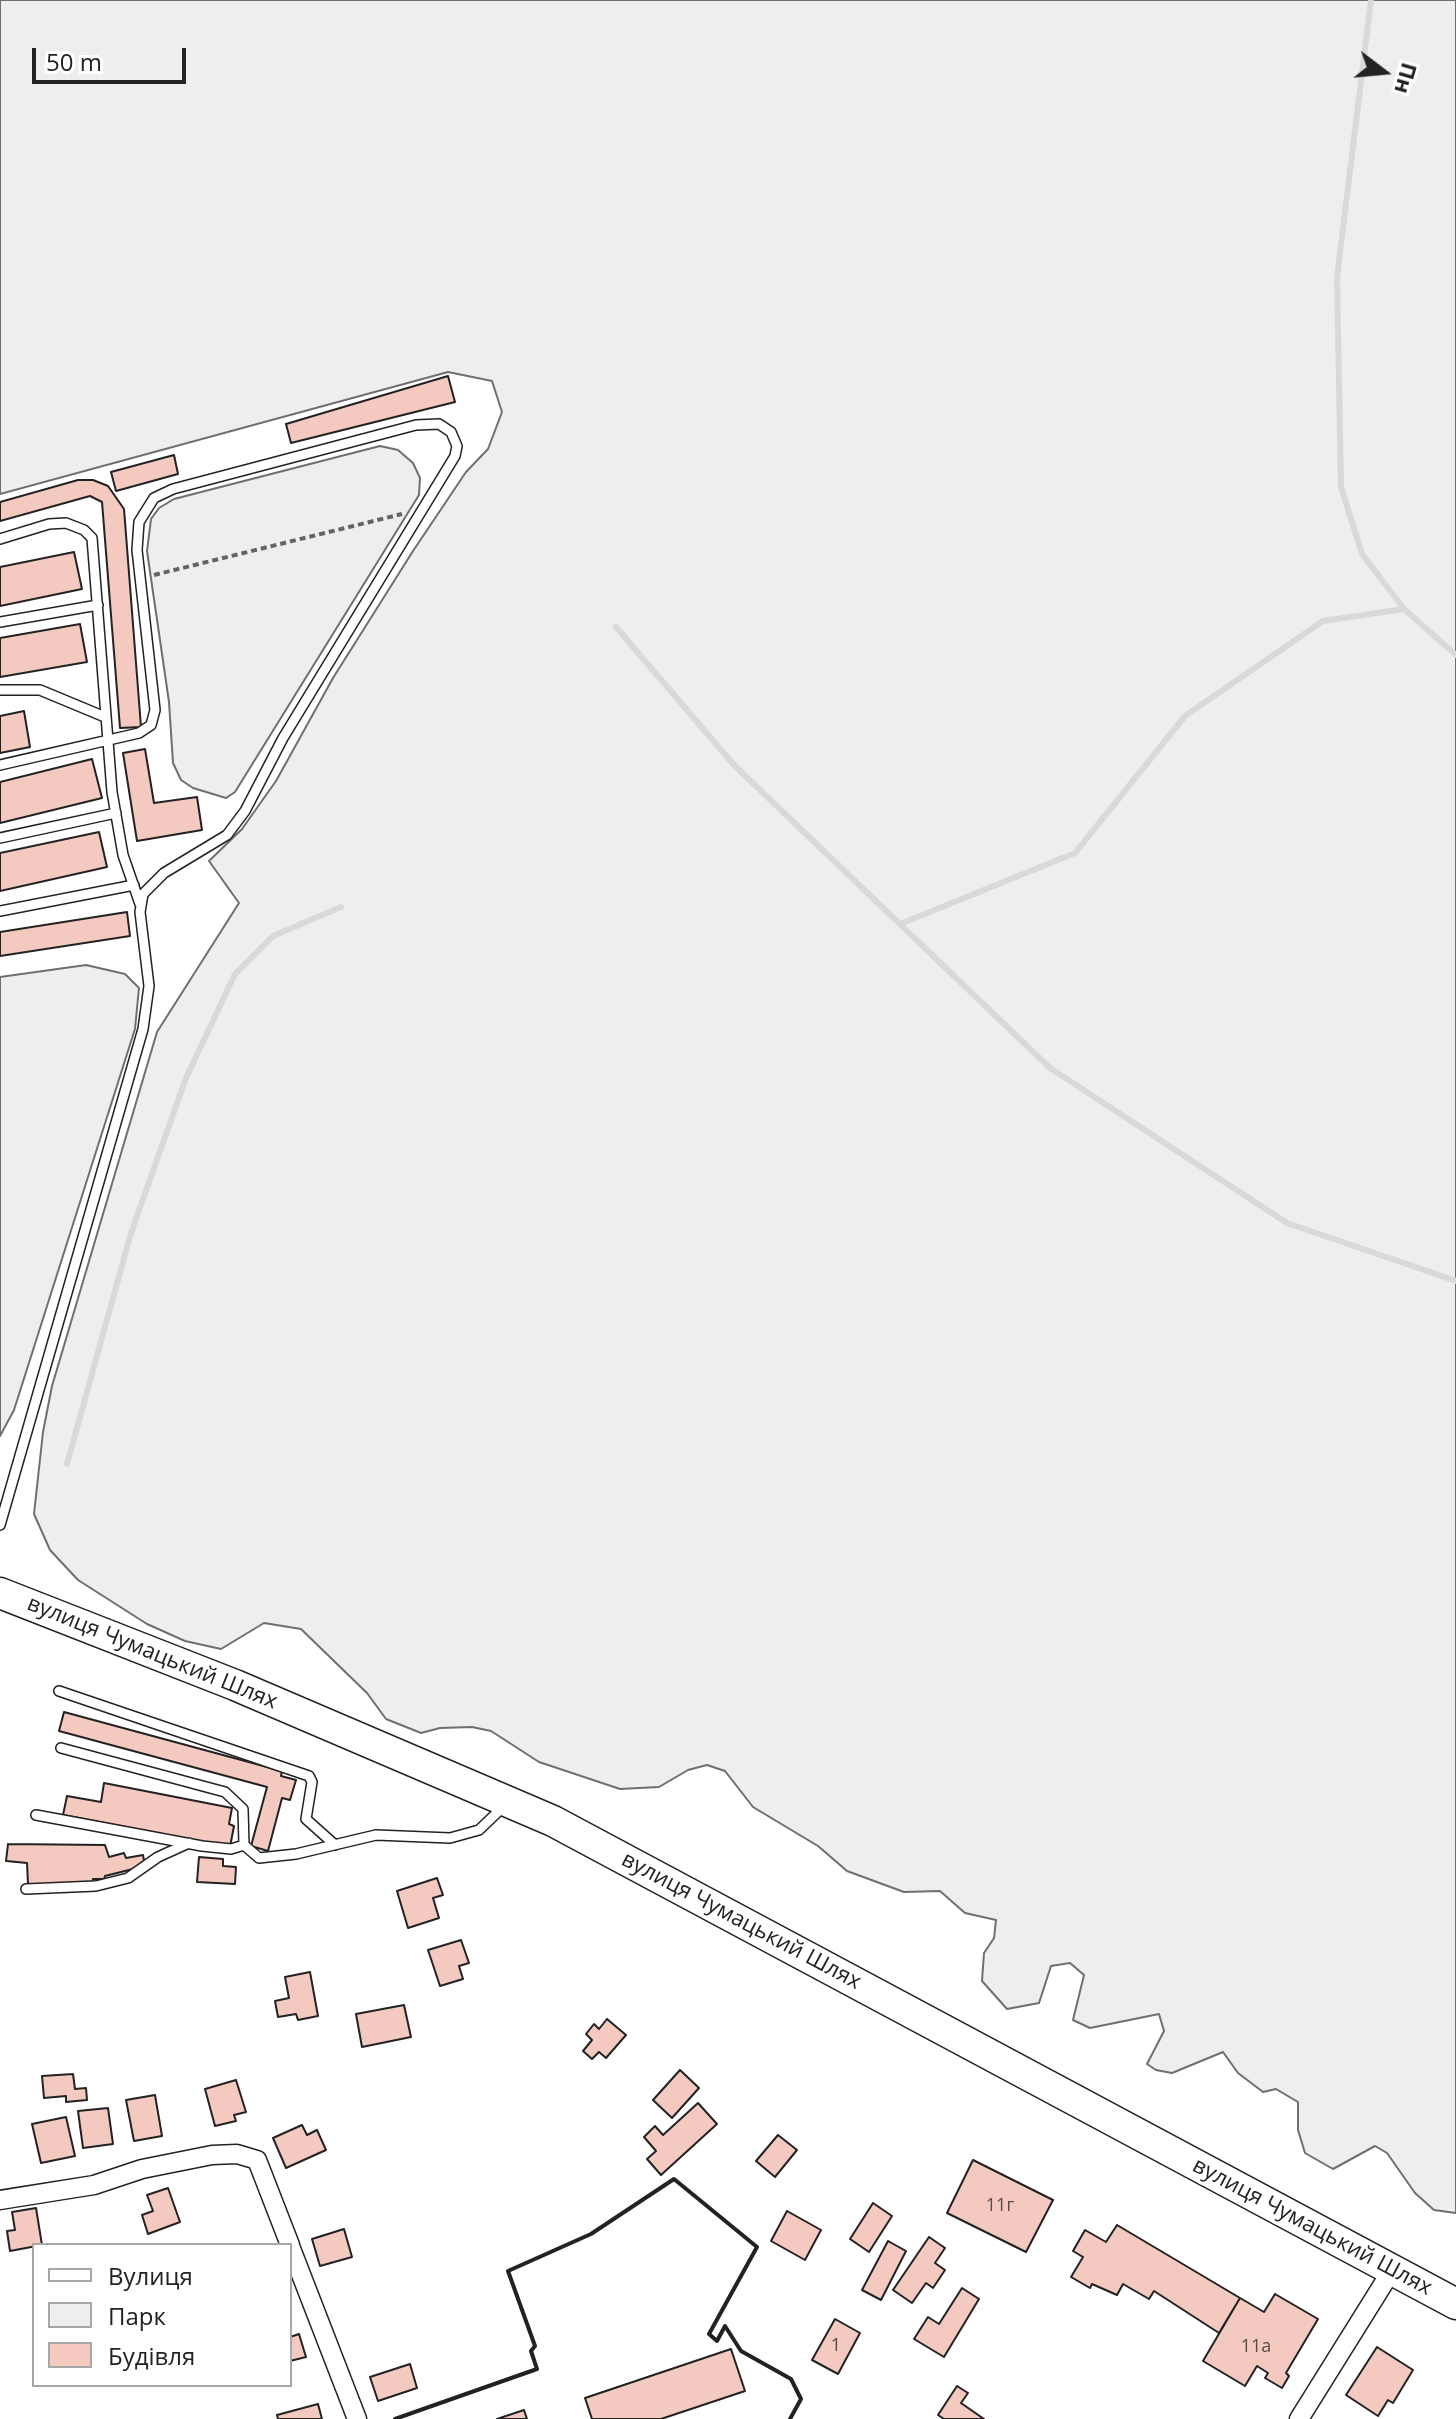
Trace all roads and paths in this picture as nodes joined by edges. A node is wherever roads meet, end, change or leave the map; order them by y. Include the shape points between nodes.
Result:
1 (423, 509) junction
2 (0, 539) edge
3 (140, 578) junction
4 (98, 605) junction
5 (0, 622) edge
6 (0, 690) edge
7 (105, 717) junction
8 (107, 740) junction
9 (0, 765) edge
10 (116, 813) junction
11 (0, 838) edge
12 (134, 885) junction
13 (140, 904) junction
14 (0, 911) edge
15 (0, 1525) edge
16 (0, 1593) edge
17 (59, 1691) dead end
18 (61, 1748) dead end
19 (509, 1802) junction
20 (36, 1815) dead end
21 (189, 1843) junction
22 (244, 1845) junction
23 (335, 1845) junction
24 (26, 1889) dead end
25 (0, 2200) edge
26 (289, 2243) edge
27 (292, 2250) edge
28 (1392, 2270) junction
29 (1456, 2304) edge
30 (357, 2419) edge
31 (1299, 2419) edge

1 - 3 path
1 - 3 lane via 457,446 446,427 430,423 154,498 137,532
1 - 13 lane via 237,822 227,835 164,873
2 - 4 lane via 49,524 84,530 95,552
3 - 8 lane via 154,720 146,731
4 - 5 lane
4 - 7 lane
6 - 7 lane via 40,690
7 - 8 lane
8 - 9 lane
8 - 10 lane
10 - 11 lane
10 - 12 lane
12 - 13 lane
12 - 14 lane
13 - 15 lane via 149,977 143,1029
16 - 19 highway, вулиця Чумацький Шлях via 235,1685
17 - 23 lane via 309,1776 306,1819
18 - 22 lane via 225,1792 243,1809
19 - 23 lane via 479,1830 450,1838 376,1835
19 - 28 highway, вулиця Чумацький Шлях via 651,1872
20 - 21 lane
21 - 22 lane via 231,1849
21 - 24 lane via 128,1878 96,1886
22 - 23 lane via 259,1858
25 - 26 street via 237,2154 257,2160
27 - 30 street
28 - 29 highway, вулиця Чумацький Шлях
28 - 31 street

